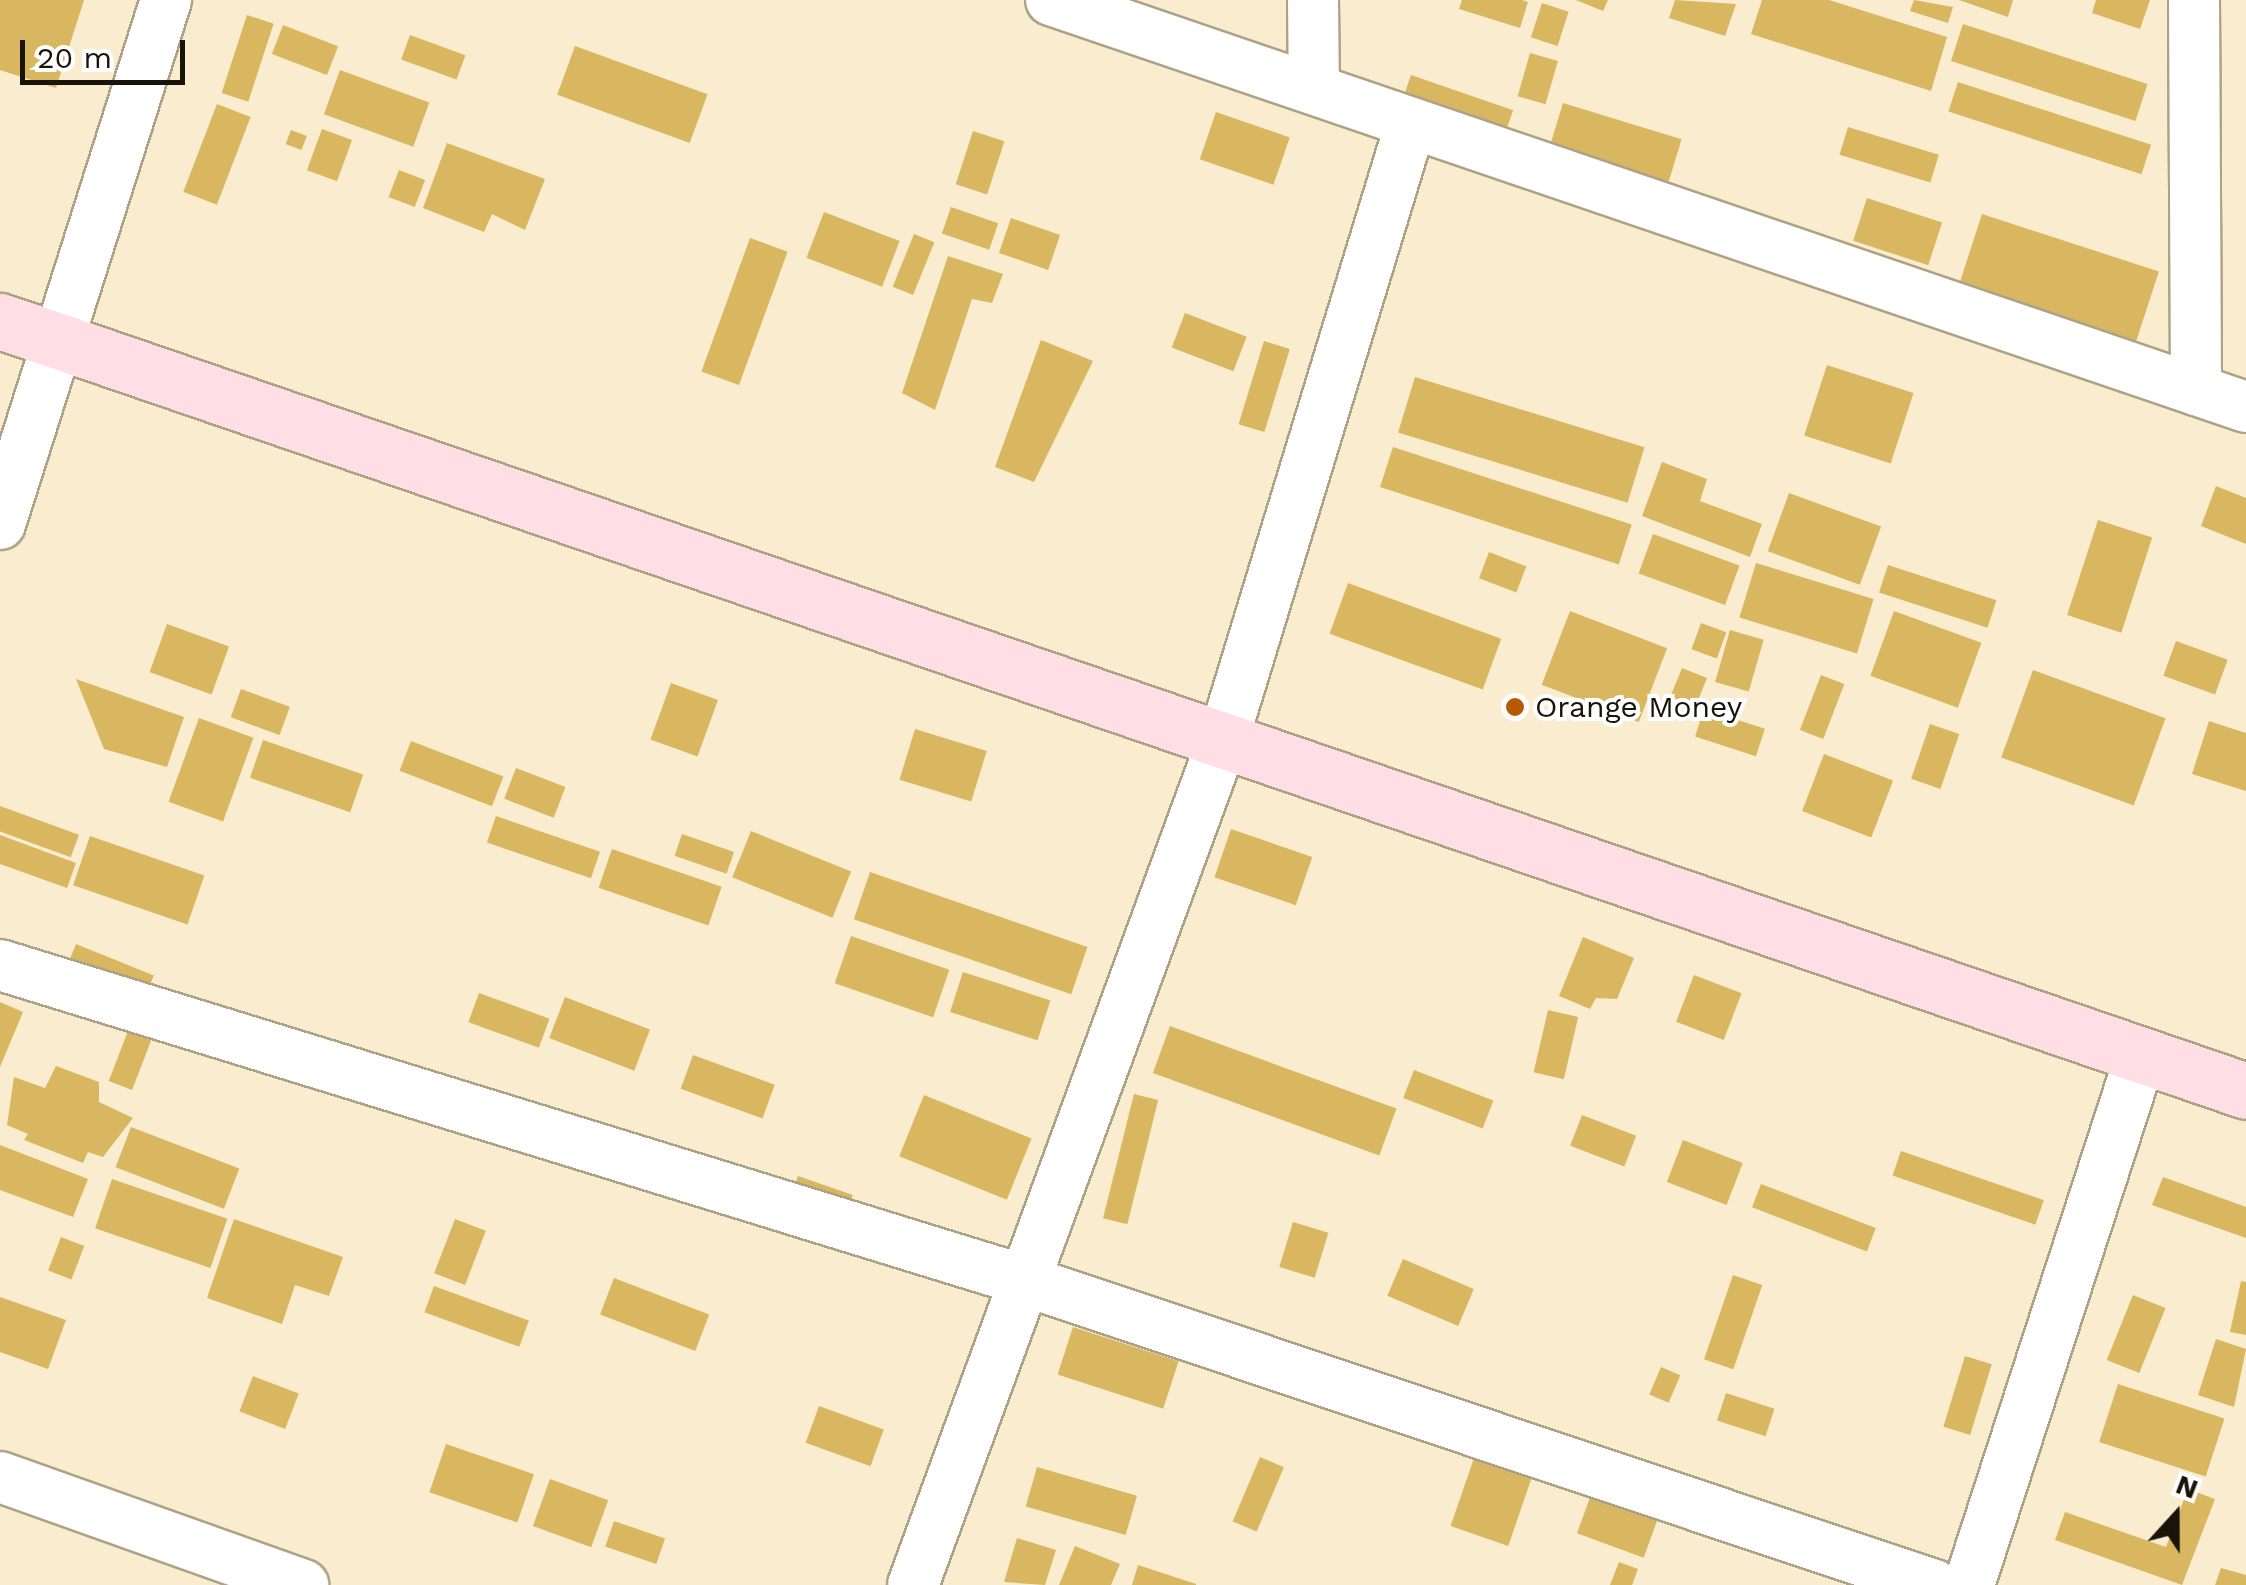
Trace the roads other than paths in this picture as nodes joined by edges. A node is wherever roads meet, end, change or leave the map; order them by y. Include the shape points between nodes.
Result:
1 (166, 0) edge
2 (1051, 0) edge
3 (1313, 0) edge
4 (2194, 0) edge
5 (1314, 88) junction
6 (1411, 123) junction
7 (0, 321) edge
8 (58, 340) junction
9 (2196, 390) junction
10 (2246, 407) edge
11 (0, 524) edge
12 (1224, 737) junction
13 (0, 965) edge
14 (2140, 1054) junction
15 (2246, 1091) edge
16 (1023, 1280) junction
17 (0, 1477) edge
18 (303, 1585) edge
19 (914, 1585) edge
20 (1934, 1585) edge
21 (1969, 1585) edge

1 - 8 street
2 - 5 street
3 - 5 street
4 - 9 street
5 - 6 street
6 - 9 street
6 - 12 street
7 - 8 street
8 - 11 street
8 - 12 street
9 - 10 street
12 - 14 street
12 - 16 street
13 - 16 street
14 - 15 street
14 - 21 street
16 - 19 street
16 - 20 street
17 - 18 street

